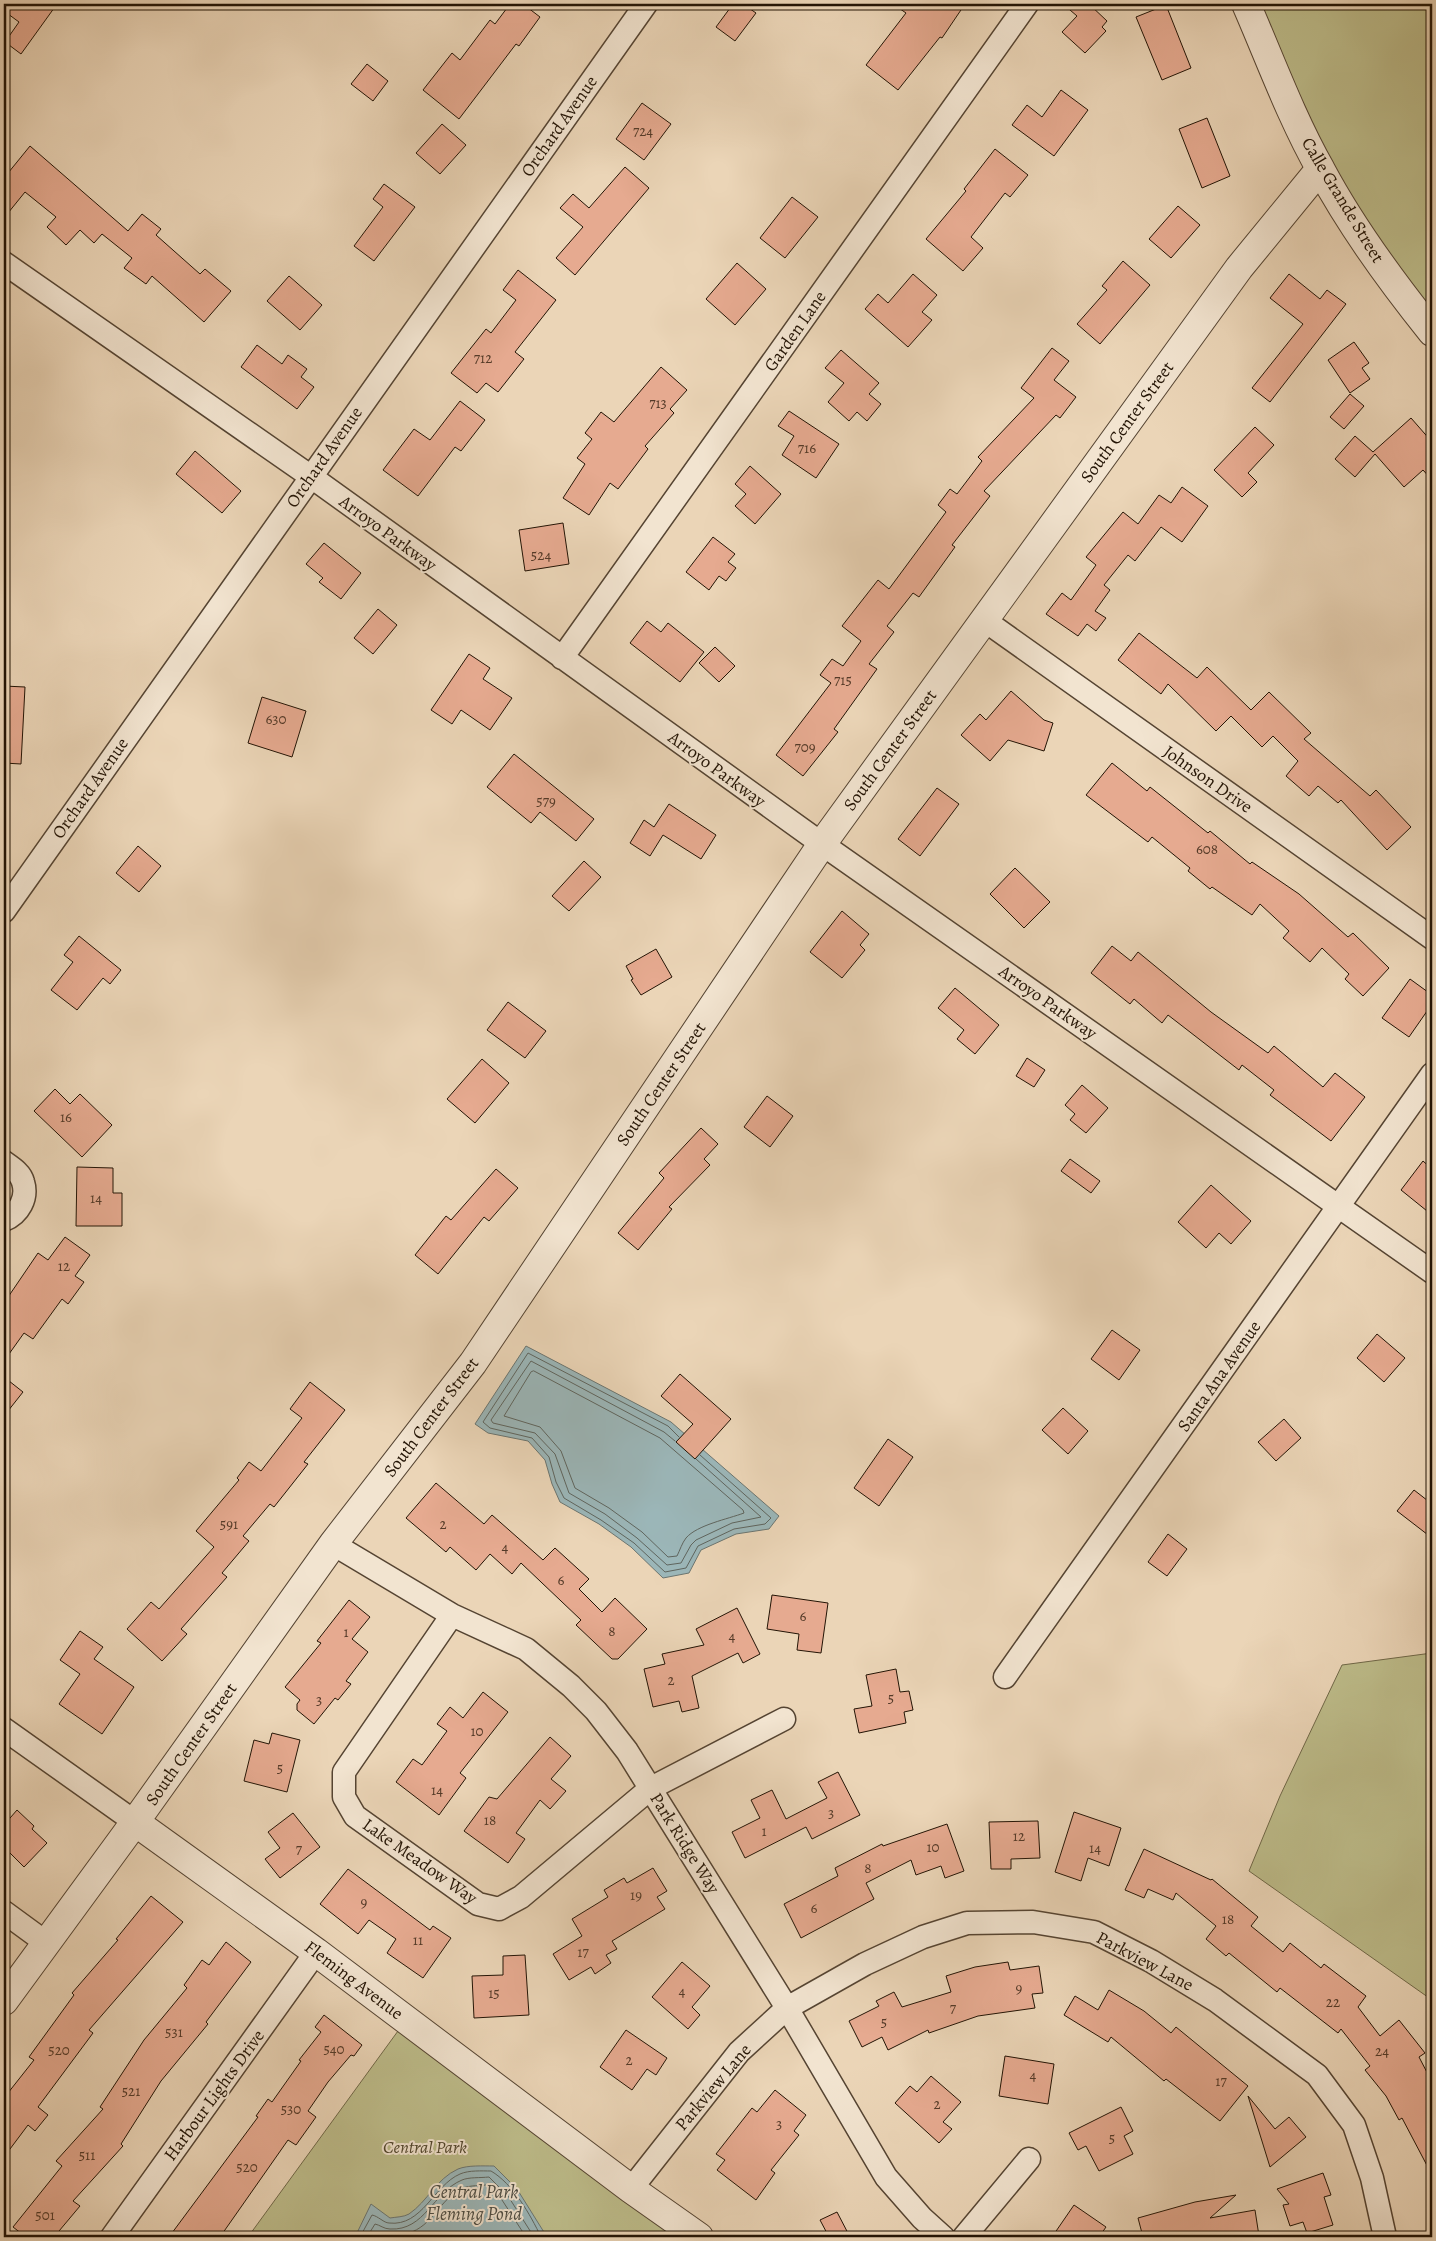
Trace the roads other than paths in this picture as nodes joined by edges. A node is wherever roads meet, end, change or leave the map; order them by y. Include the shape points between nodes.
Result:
1 (646, 4) edge
2 (1027, 4) edge
3 (1246, 4) edge
4 (1320, 169) junction
5 (4, 263) edge
6 (1432, 332) edge
7 (310, 476) junction
8 (984, 620) junction
9 (562, 658) junction
10 (822, 844) junction
11 (4, 911) edge
12 (1432, 938) edge
13 (1432, 1074) edge
14 (4, 1162) edge
15 (1339, 1206) junction
16 (4, 1220) edge
17 (1432, 1272) edge
18 (334, 1544) junction
19 (452, 1615) junction
20 (1005, 1677) dead end
21 (784, 1719) dead end
22 (4, 1729) edge
23 (651, 1788) junction
24 (135, 1822) junction
25 (4, 1912) edge
26 (45, 1942) junction
27 (316, 1952) junction
28 (4, 2001) edge
29 (787, 2008) junction
30 (1029, 2159) dead end
31 (631, 2189) junction
32 (112, 2237) edge
33 (699, 2237) edge
34 (943, 2237) edge
35 (964, 2237) edge
36 (1385, 2237) edge

1 - 7 street, Orchard Avenue
2 - 9 street, Garden Lane
3 - 4 street, Calle Grande Street
4 - 6 street, Calle Grande Street via 1395,285
4 - 8 street, South Center Street via 1239,268
5 - 7 street, Arroyo Parkway
7 - 9 street, Arroyo Parkway
7 - 11 street, Orchard Avenue
8 - 10 street, South Center Street
8 - 12 street, Johnson Drive
9 - 10 street, Arroyo Parkway
10 - 15 street, Arroyo Parkway
10 - 18 street, South Center Street via 473,1363
13 - 15 street, Santa Ana Avenue
14 - 16 street via 23,1181 24,1198 19,1210
15 - 17 street, Arroyo Parkway
15 - 20 street, Santa Ana Avenue
18 - 19 street, Park Ridge Way
18 - 24 street, South Center Street
19 - 23 street, Park Ridge Way via 526,1650 572,1686 612,1731
19 - 23 street, Lake Meadow Way via 344,1772 344,1797 355,1816 478,1904 498,1909 521,1897
21 - 23 street, Lake Meadow Way
22 - 24 street, Fleming Avenue
23 - 29 street, Park Ridge Way
24 - 26 street, South Center Street
24 - 27 street, Fleming Avenue
25 - 26 street
26 - 28 street, South Center Street
27 - 31 street, Fleming Avenue
27 - 32 street, Harbour Lights Drive
29 - 31 street, Parkview Lane via 739,2052
29 - 34 street, Park Ridge Way via 886,2177
29 - 36 street, Parkview Lane via 865,1964 923,1937 967,1923 1033,1922 1094,1932 1151,1961 1215,2000 1317,2075 1354,2125 1372,2178
30 - 35 street
31 - 33 street, Fleming Avenue

